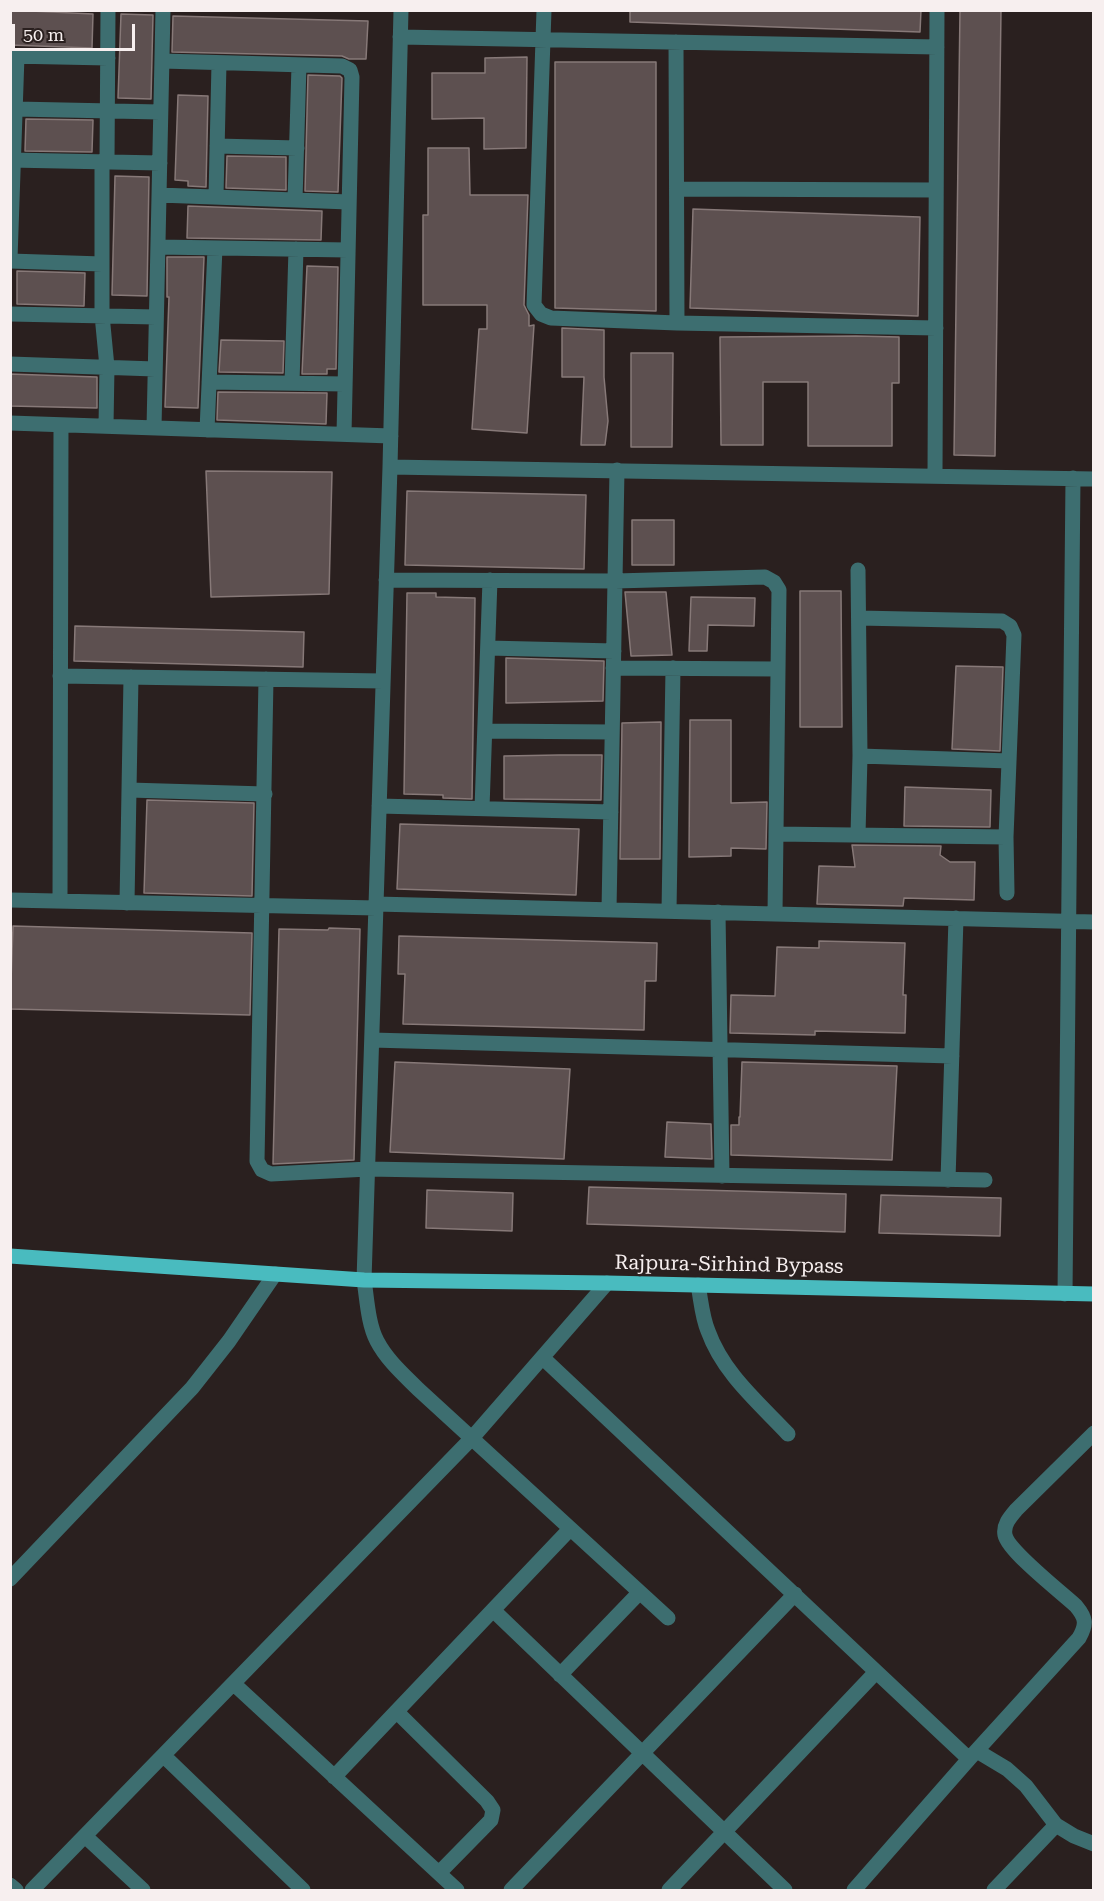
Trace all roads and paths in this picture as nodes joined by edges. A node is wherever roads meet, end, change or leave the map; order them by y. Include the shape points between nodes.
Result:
1 (108, 10) edge
2 (163, 10) edge
3 (401, 10) edge
4 (544, 10) edge
5 (937, 10) edge
6 (400, 37) junction
7 (544, 39) junction
8 (676, 42) junction
9 (937, 47) junction
10 (14, 56) edge
11 (108, 58) junction
12 (162, 61) junction
13 (219, 63) junction
14 (299, 65) junction
15 (16, 109) junction
16 (107, 111) junction
17 (160, 112) junction
18 (217, 146) junction
19 (297, 148) junction
20 (12, 160) edge
21 (105, 162) junction
22 (160, 163) junction
23 (677, 189) junction
24 (936, 190) junction
25 (159, 195) junction
26 (216, 197) junction
27 (295, 200) junction
28 (350, 202) junction
29 (158, 247) junction
30 (215, 248) junction
31 (296, 249) junction
32 (348, 250) junction
33 (10, 260) edge
34 (102, 264) junction
35 (10, 314) edge
36 (102, 315) junction
37 (156, 317) junction
38 (677, 323) junction
39 (936, 328) junction
40 (10, 364) edge
41 (106, 367) junction
42 (155, 369) junction
43 (209, 382) junction
44 (292, 383) junction
45 (345, 384) junction
46 (10, 423) edge
47 (61, 425) junction
48 (106, 426) junction
49 (154, 428) junction
50 (207, 430) junction
51 (344, 434) junction
52 (391, 436) junction
53 (390, 466) junction
54 (617, 470) junction
55 (935, 476) junction
56 (1073, 478) junction
57 (1094, 478) edge
58 (858, 570) dead end
59 (386, 580) junction
60 (490, 580) junction
61 (615, 581) junction
62 (859, 618) junction
63 (488, 648) junction
64 (614, 651) junction
65 (614, 668) junction
66 (673, 668) junction
67 (777, 669) junction
68 (60, 676) junction
69 (131, 677) junction
70 (266, 679) junction
71 (383, 681) junction
72 (485, 731) junction
73 (612, 732) junction
74 (860, 756) junction
75 (1009, 760) junction
76 (129, 790) junction
77 (264, 794) junction
78 (379, 806) junction
79 (482, 808) junction
80 (611, 812) junction
81 (776, 834) junction
82 (858, 835) junction
83 (1006, 837) junction
84 (1007, 893) dead end
85 (10, 900) edge
86 (60, 901) junction
87 (127, 903) junction
88 (263, 906) junction
89 (376, 906) junction
90 (609, 910) junction
91 (669, 911) junction
92 (718, 912) junction
93 (775, 914) junction
94 (956, 918) junction
95 (1068, 921) junction
96 (1094, 922) edge
97 (372, 1040) junction
98 (720, 1050) junction
99 (952, 1056) junction
100 (368, 1169) junction
101 (722, 1176) junction
102 (948, 1180) junction
103 (985, 1180) dead end
104 (10, 1256) edge
105 (275, 1274) junction
106 (364, 1280) junction
107 (607, 1283) junction
108 (698, 1285) junction
109 (1065, 1294) junction
110 (1094, 1294) edge
111 (543, 1358) junction
112 (1094, 1432) edge
113 (788, 1434) dead end
114 (472, 1438) junction
115 (570, 1529) junction
116 (10, 1579) edge
117 (639, 1593) junction
118 (795, 1594) junction
119 (493, 1610) junction
120 (668, 1618) dead end
121 (876, 1672) junction
122 (560, 1675) junction
123 (234, 1684) junction
124 (397, 1712) junction
125 (642, 1754) junction
126 (973, 1755) junction
127 (164, 1756) junction
128 (334, 1777) junction
129 (1056, 1825) junction
130 (725, 1833) junction
131 (85, 1836) junction
132 (1094, 1844) edge
133 (439, 1872) junction
134 (10, 1885) edge
135 (16, 1890) edge
136 (32, 1890) edge
137 (143, 1890) edge
138 (303, 1890) edge
139 (457, 1890) edge
140 (511, 1890) edge
141 (669, 1890) edge
142 (785, 1890) edge
143 (854, 1890) edge
144 (994, 1890) edge

1 - 11 street
2 - 12 street
3 - 6 street
4 - 7 street
5 - 9 street
6 - 7 street
6 - 52 street
7 - 8 street
7 - 38 street via 534,304 541,314 551,318
8 - 9 street
8 - 23 street
9 - 24 street
10 - 11 street
10 - 15 street
11 - 16 street
12 - 13 street
12 - 17 street
13 - 14 street
13 - 18 street
14 - 19 street
14 - 28 street via 342,66 350,70
15 - 16 street
15 - 20 street
16 - 17 street
16 - 21 street
17 - 22 street
18 - 19 street
18 - 26 street
19 - 27 street
20 - 21 street
20 - 33 street
21 - 22 street
21 - 34 street
22 - 25 street
23 - 24 street
23 - 38 street
24 - 39 street
25 - 26 street
25 - 29 street
26 - 27 street
27 - 28 street
28 - 32 street
29 - 30 street
29 - 37 street
30 - 31 street
30 - 43 street
31 - 32 street
31 - 44 street
32 - 45 street
33 - 34 street
34 - 36 street
35 - 36 street
36 - 37 street
36 - 41 street
37 - 42 street
38 - 39 street
39 - 55 street
40 - 41 street
41 - 42 street
41 - 48 street
42 - 49 street
43 - 44 street
43 - 50 street
44 - 45 street
45 - 51 street
46 - 47 street
47 - 48 street
47 - 68 street
48 - 49 street
49 - 50 street
50 - 51 street
51 - 52 street
52 - 53 street
53 - 54 street
53 - 59 street
54 - 55 street
54 - 61 street
55 - 56 street
56 - 57 street
56 - 95 street
58 - 62 street
59 - 60 street
59 - 71 street
60 - 61 street
60 - 63 street
61 - 64 street
61 - 67 street via 765,577 779,590
62 - 74 street
62 - 75 street via 1002,621 1010,626 1014,634
63 - 64 street
63 - 72 street
64 - 65 street
65 - 66 street
65 - 73 street
66 - 67 street
66 - 91 street
67 - 81 street
68 - 69 street
68 - 86 street
69 - 70 street
69 - 76 street
70 - 71 street
70 - 77 street
71 - 78 street
72 - 73 street
72 - 79 street
73 - 80 street
74 - 75 street
74 - 82 street
75 - 83 street
76 - 77 street
76 - 87 street
77 - 88 street
78 - 79 street
78 - 89 street
79 - 80 street
80 - 90 street
81 - 82 street
81 - 93 street
82 - 83 street
83 - 84 street
85 - 86 street
86 - 87 street
87 - 88 street
88 - 89 street
88 - 100 street via 257,1161 262,1170 271,1174
89 - 90 street
89 - 97 street
90 - 91 street
91 - 92 street
92 - 93 street
92 - 98 street
93 - 94 street
94 - 95 street
94 - 99 street
95 - 96 street
95 - 109 street
97 - 98 street
97 - 100 street
98 - 99 street
98 - 101 street
99 - 102 street
100 - 101 street
100 - 106 street
101 - 102 street
102 - 103 street
104 - 105 main road, Rajpura-Sirhind Bypass
105 - 106 main road, Rajpura-Sirhind Bypass
105 - 116 street via 192,1388
106 - 107 main road, Rajpura-Sirhind Bypass
106 - 114 street via 376,1340 393,1364
107 - 108 main road, Rajpura-Sirhind Bypass
107 - 111 street
108 - 109 main road, Rajpura-Sirhind Bypass
108 - 113 street via 716,1352
109 - 110 main road, Rajpura-Sirhind Bypass
111 - 114 street
111 - 118 street
112 - 126 street via 1016,1510 1006,1524 1005,1536 1013,1549 1076,1606 1085,1617 1086,1627
114 - 115 street
114 - 123 street
115 - 117 street
115 - 119 street
117 - 120 street
117 - 122 street
118 - 121 street
118 - 125 street
119 - 122 street
119 - 124 street
121 - 126 street
121 - 130 street
122 - 125 street
123 - 127 street
123 - 128 street
124 - 128 street
124 - 133 street via 493,1810 490,1820
125 - 130 street
125 - 140 street
126 - 129 street via 1008,1770 1026,1786
126 - 143 street
127 - 131 street
127 - 138 street
128 - 133 street
129 - 132 street
129 - 144 street
130 - 141 street
130 - 142 street
131 - 136 street
131 - 137 street
133 - 139 street
134 - 135 street

